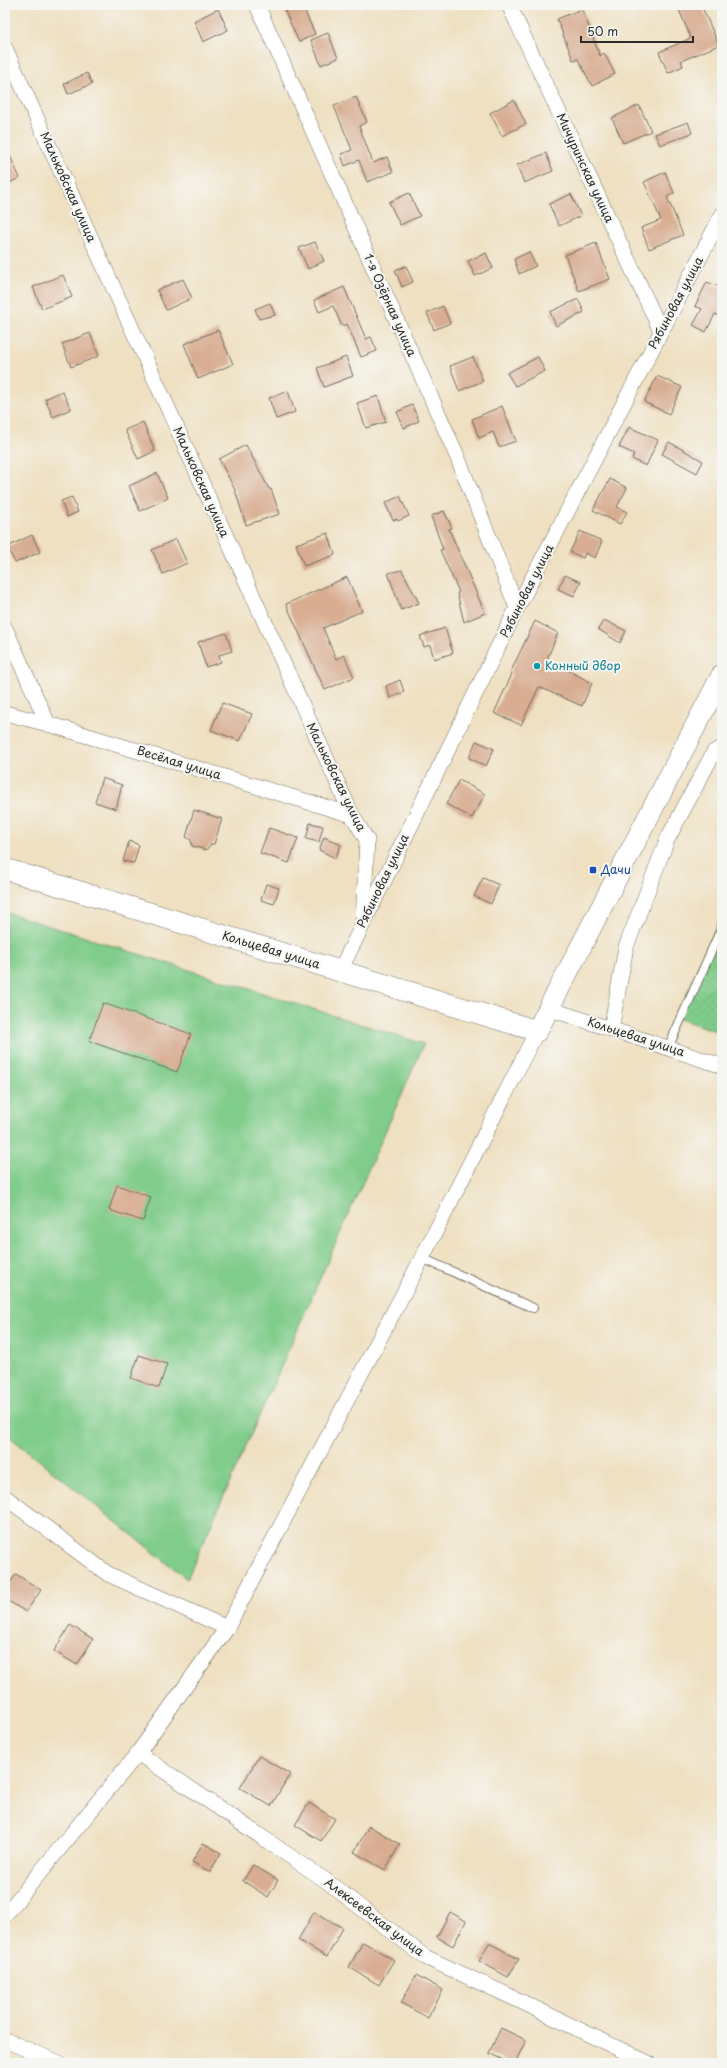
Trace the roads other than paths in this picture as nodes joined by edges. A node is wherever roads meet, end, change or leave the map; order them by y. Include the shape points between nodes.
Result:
1 (257, 5) edge
2 (509, 5) edge
3 (5, 48) edge
4 (722, 215) edge
5 (661, 330) junction
6 (517, 608) junction
7 (5, 628) edge
8 (722, 675) edge
9 (5, 713) edge
10 (48, 724) junction
11 (722, 748) edge
12 (352, 815) junction
13 (5, 869) edge
14 (363, 922) junction
15 (722, 927) edge
16 (340, 971) junction
17 (550, 1009) junction
18 (611, 1029) junction
19 (537, 1031) junction
20 (668, 1048) junction
21 (722, 1066) edge
22 (422, 1258) junction
23 (533, 1308) dead end
24 (5, 1497) edge
25 (227, 1628) junction
26 (138, 1753) junction
27 (5, 1915) edge
28 (5, 2040) edge
29 (59, 2063) edge
30 (648, 2063) edge

1 - 6 street, 1-я Озёрная улица via 457,456
2 - 5 street, Мичуринская улица
3 - 12 street, Мальковская улица
4 - 5 street, Рябиновая улица
5 - 6 street, Рябиновая улица
6 - 14 street, Рябиновая улица
7 - 10 street
8 - 17 street
9 - 10 street, Весёлая улица
10 - 12 street, Весёлая улица
11 - 18 street via 714,752 667,840 626,947
12 - 14 street, Мальковская улица via 367,840
13 - 16 street, Кольцевая улица
14 - 16 street, Рябиновая улица
15 - 20 lane
16 - 19 street, Кольцевая улица
17 - 18 street, Кольцевая улица
17 - 19 street
18 - 20 street, Кольцевая улица
19 - 22 street
20 - 21 street, Кольцевая улица
22 - 23 lane
22 - 25 street
24 - 25 street via 108,1574
25 - 26 street
26 - 27 street
26 - 30 street, Алексеевская улица via 325,1880 425,1957
28 - 29 street

